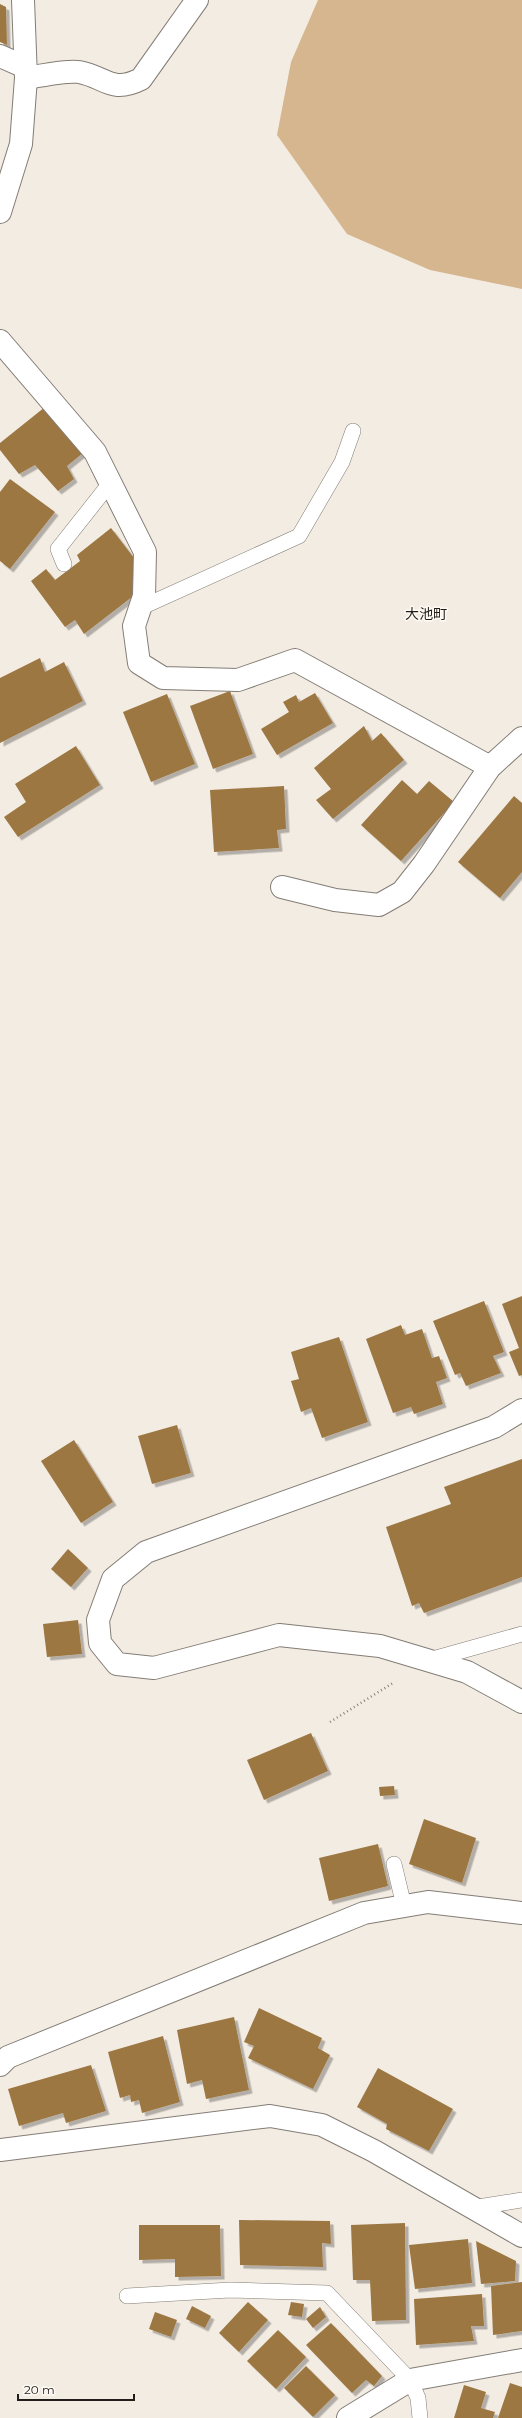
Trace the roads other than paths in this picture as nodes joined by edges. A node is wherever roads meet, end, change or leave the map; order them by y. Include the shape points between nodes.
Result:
1 (23, 0) edge
2 (196, 0) edge
3 (0, 56) edge
4 (25, 73) junction
5 (0, 212) edge
6 (0, 341) edge
7 (353, 431) dead end
8 (111, 482) junction
9 (64, 564) dead end
10 (140, 608) junction
11 (522, 738) edge
12 (490, 767) junction
13 (282, 887) dead end
14 (522, 1410) edge
15 (522, 1634) edge
16 (429, 1660) junction
17 (522, 1702) edge
18 (394, 1864) dead end
19 (404, 1906) junction
20 (522, 1913) edge
21 (0, 2065) edge
22 (0, 2150) edge
23 (522, 2200) edge
24 (472, 2208) junction
25 (522, 2236) edge
26 (127, 2296) dead end
27 (522, 2360) edge
28 (410, 2380) junction
29 (348, 2418) edge
30 (420, 2418) edge

1 - 4 street
2 - 4 street via 141,79 127,86 112,85 78,72
3 - 4 street
4 - 5 street via 21,144
6 - 8 street via 95,452
7 - 10 lane via 342,462 299,536
8 - 9 lane via 58,549
8 - 10 street via 145,552 144,596
10 - 12 street via 134,626 139,663 163,678 238,680 295,660
11 - 12 street
12 - 13 street via 402,892 379,905 335,900
14 - 16 street via 494,1428 146,1552 113,1579 98,1620 100,1643 117,1664 154,1668 279,1635 380,1646
15 - 16 lane
16 - 17 street via 467,1672
18 - 19 lane
19 - 20 street via 428,1902
19 - 21 street via 364,1913 8,2058
22 - 24 street via 270,2116 322,2125
23 - 24 lane
24 - 25 street
26 - 28 lane via 230,2290 327,2293
27 - 28 street
28 - 29 street
28 - 30 lane via 418,2398

